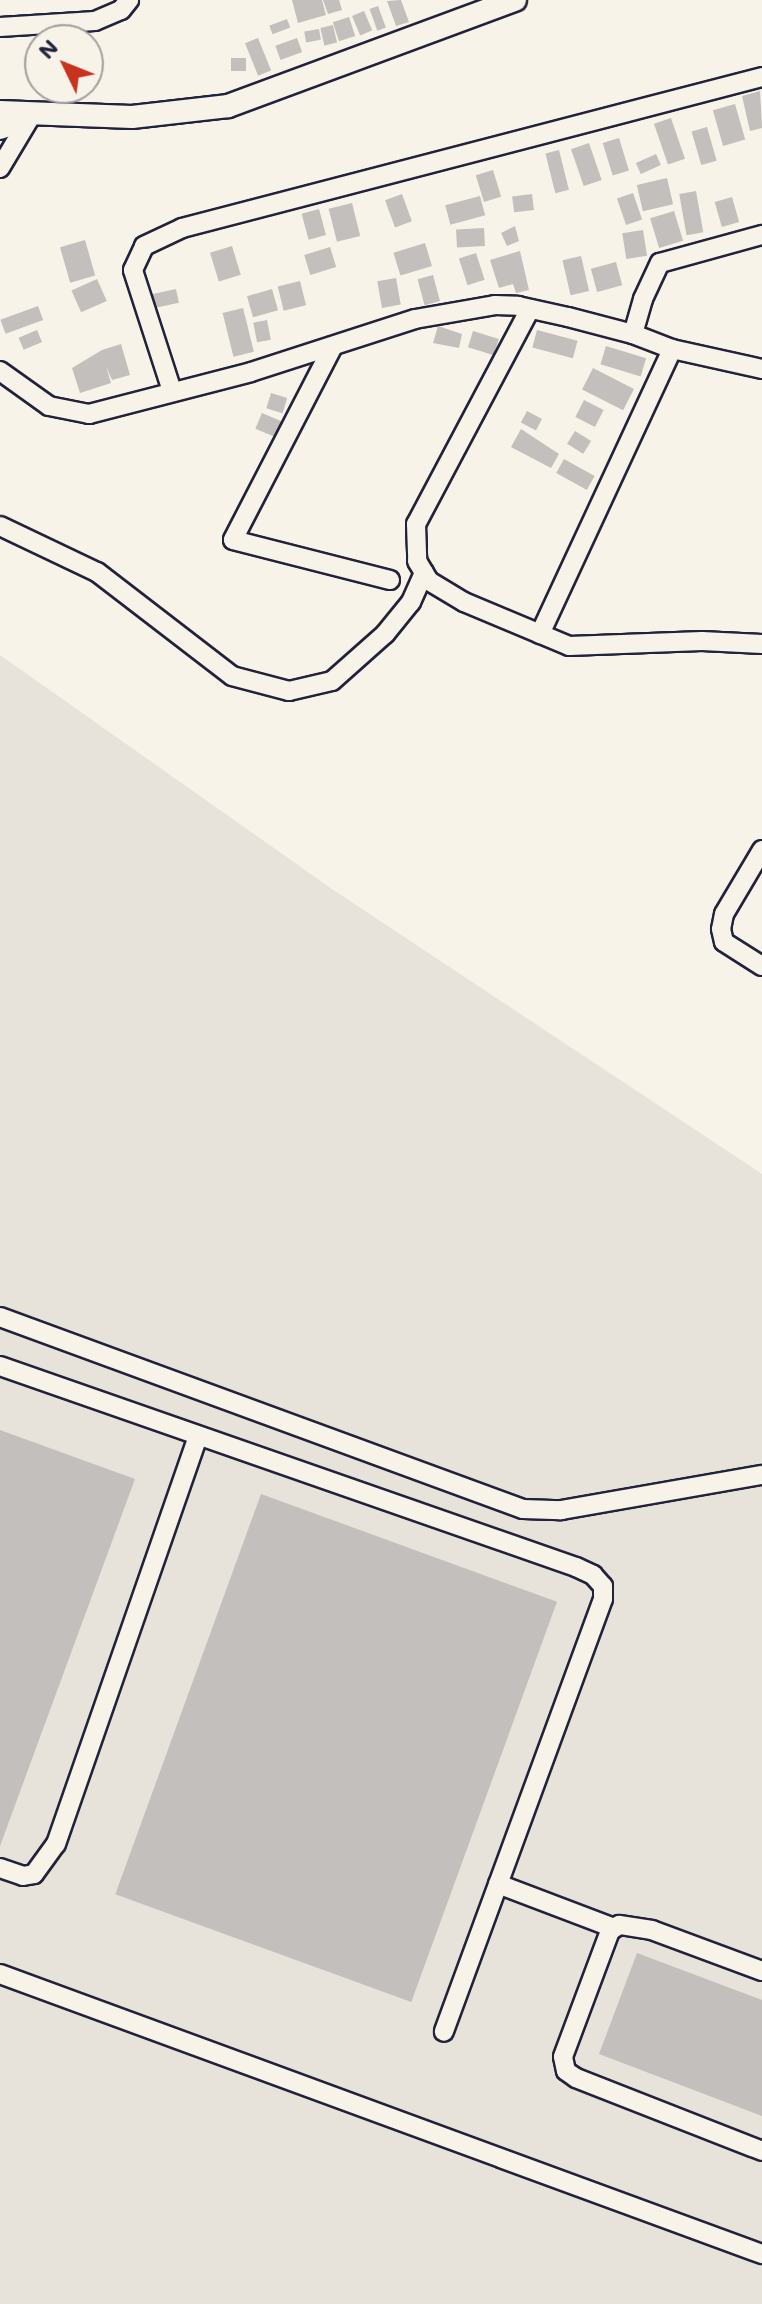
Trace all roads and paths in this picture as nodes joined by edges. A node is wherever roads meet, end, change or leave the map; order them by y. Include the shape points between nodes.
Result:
1 (129, 0) edge
2 (515, 0) edge
3 (0, 27) edge
4 (762, 77) edge
5 (0, 112) edge
6 (29, 118) junction
7 (0, 130) edge
8 (0, 168) edge
9 (762, 235) edge
10 (530, 309) junction
11 (633, 334) junction
12 (333, 346) junction
13 (672, 349) junction
14 (762, 369) edge
15 (0, 371) edge
16 (172, 391) junction
17 (0, 526) edge
18 (424, 573) junction
19 (390, 580) dead end
20 (540, 634) junction
21 (762, 644) edge
22 (762, 850) edge
23 (762, 966) edge
24 (0, 1317) edge
25 (0, 1366) edge
26 (198, 1436) junction
27 (762, 1475) edge
28 (0, 1868) edge
29 (498, 1884) junction
30 (614, 1928) junction
31 (762, 1971) edge
32 (0, 1974) edge
33 (444, 2032) dead end
34 (762, 2151) edge
35 (762, 2254) edge

1 - 3 street via 108,16 77,24
2 - 6 main road via 228,106 171,115
4 - 16 street via 182,228 144,246 133,270
5 - 6 main road
6 - 7 street
6 - 8 street
9 - 11 street via 660,263
10 - 11 street
10 - 12 street via 495,305 450,311
10 - 18 street via 416,524 417,561
11 - 13 street
12 - 16 street
12 - 19 street via 233,540
13 - 14 street
13 - 20 street
15 - 16 street via 40,401 69,412 89,414
17 - 18 street via 97,572 232,676 289,691 332,681 385,634
18 - 20 street via 443,592
20 - 21 street via 569,646
22 - 23 street via 724,914 721,929 724,942
24 - 27 street via 523,1509 561,1510
25 - 26 street
26 - 28 street via 56,1844 34,1874
26 - 29 street via 576,1567 603,1586 603,1599
29 - 30 street
29 - 33 street
30 - 31 street via 636,1925
30 - 34 street via 569,2036 563,2057 566,2071
32 - 35 street

